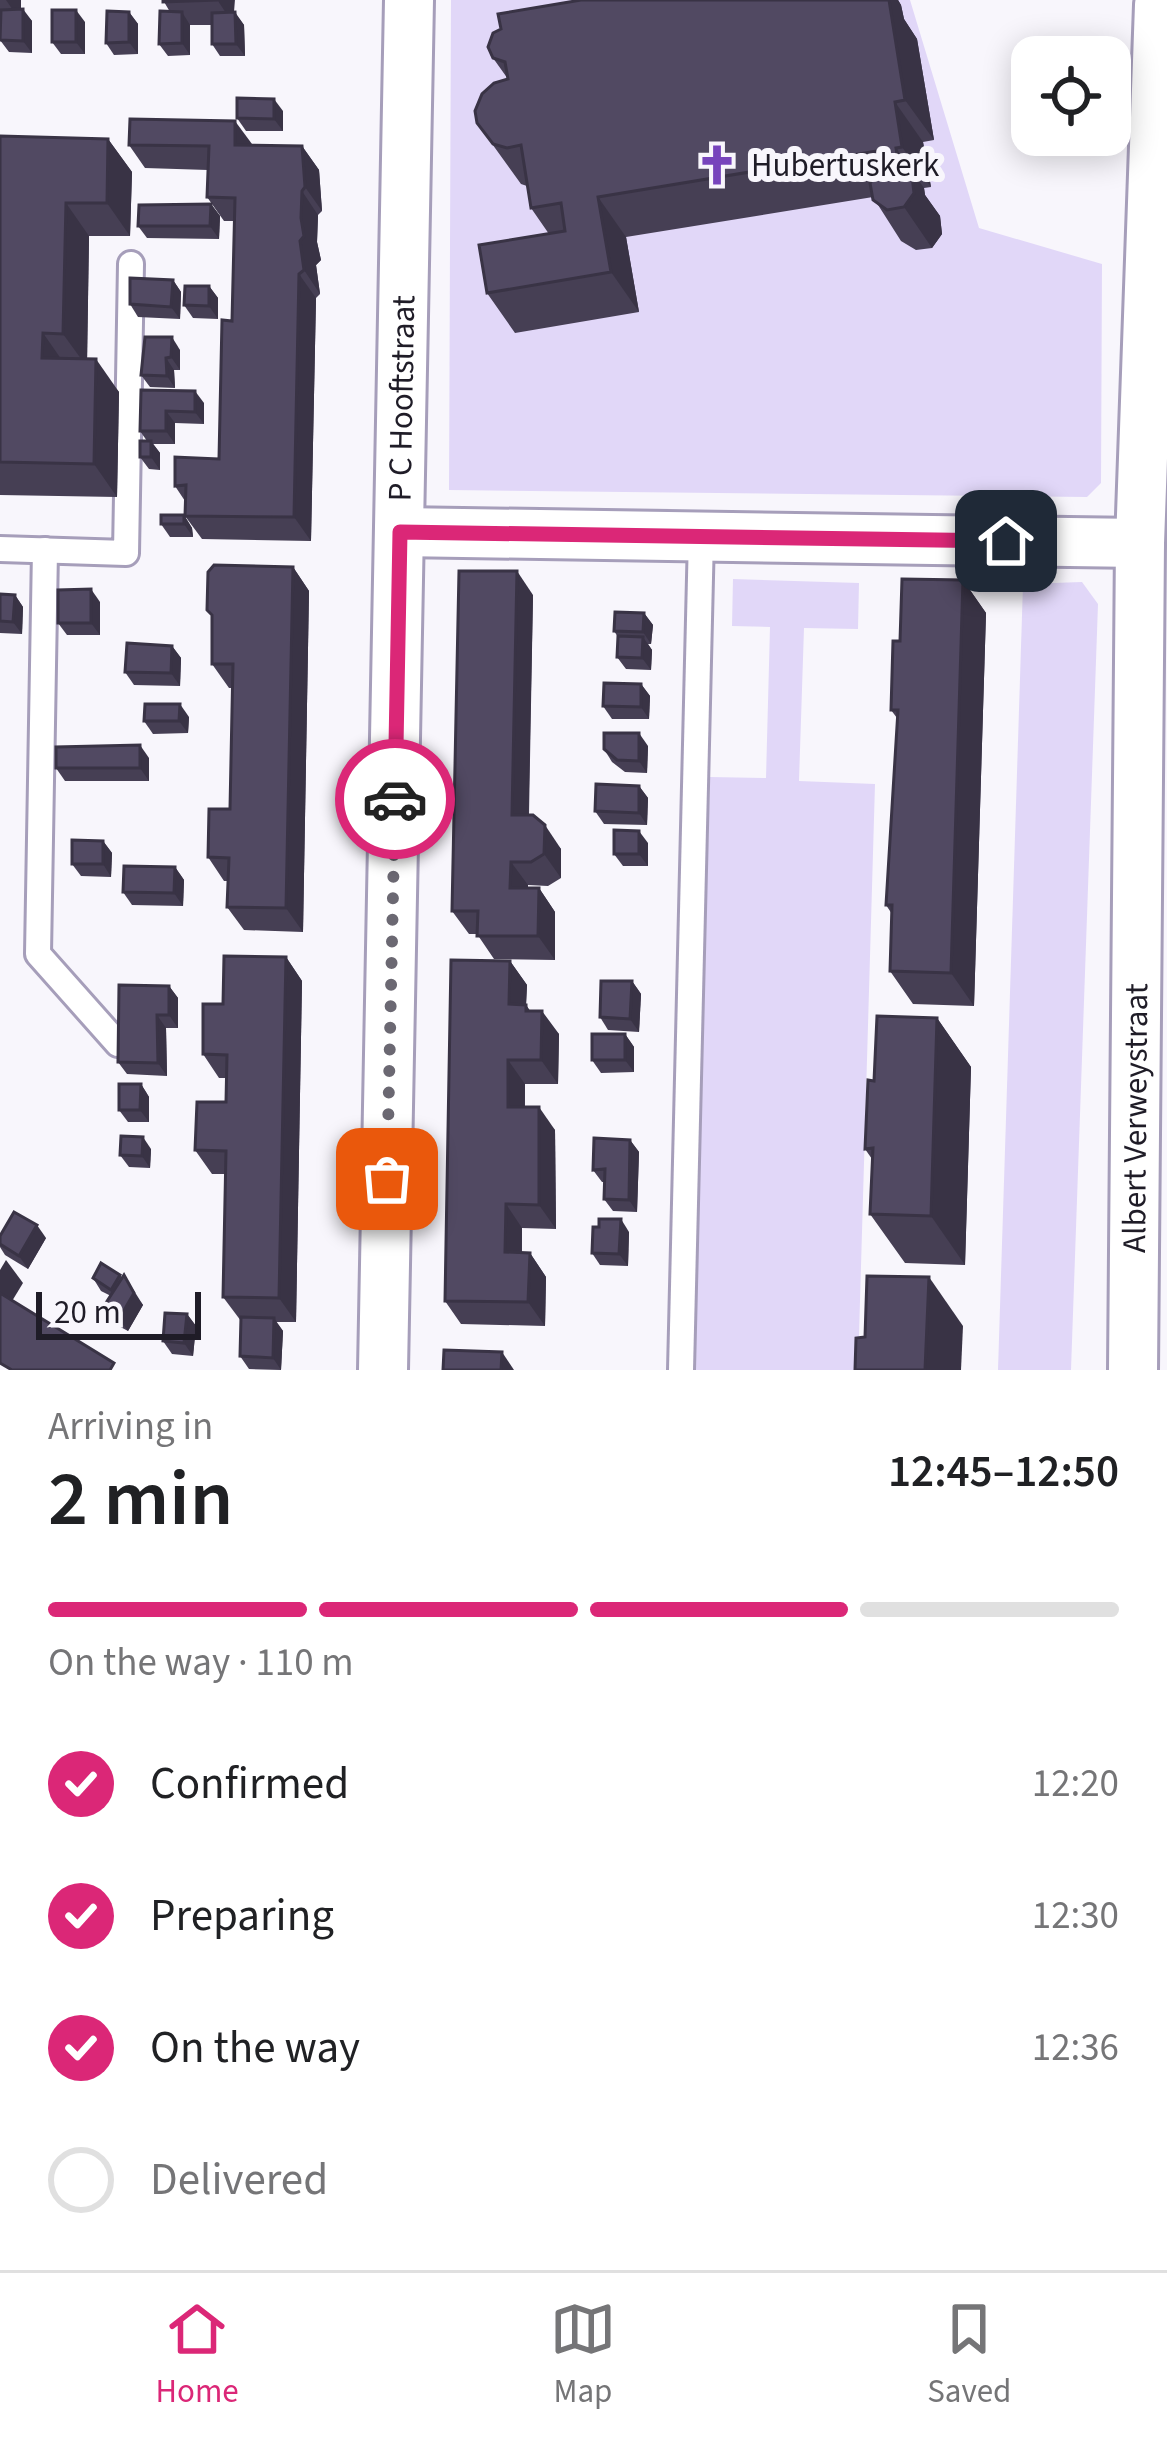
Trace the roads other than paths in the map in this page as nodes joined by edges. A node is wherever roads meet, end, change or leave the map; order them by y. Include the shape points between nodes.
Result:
1 (409, 0) edge
2 (1153, 3) edge
3 (131, 264) dead end
4 (400, 532) junction
5 (701, 536) junction
6 (1140, 543) junction
7 (0, 549) edge
8 (45, 550) junction
9 (118, 1044) edge
10 (383, 1370) edge
11 (681, 1370) edge
12 (1132, 1370) edge

1 - 4 street, P C Hooftstraat
2 - 6 street, Albert Verweystraat
3 - 8 lane via 127,553
4 - 5 street
4 - 10 street, P C Hooftstraat
5 - 6 street
5 - 11 lane
6 - 12 street, Albert Verweystraat
7 - 8 lane
8 - 9 lane via 38,954

